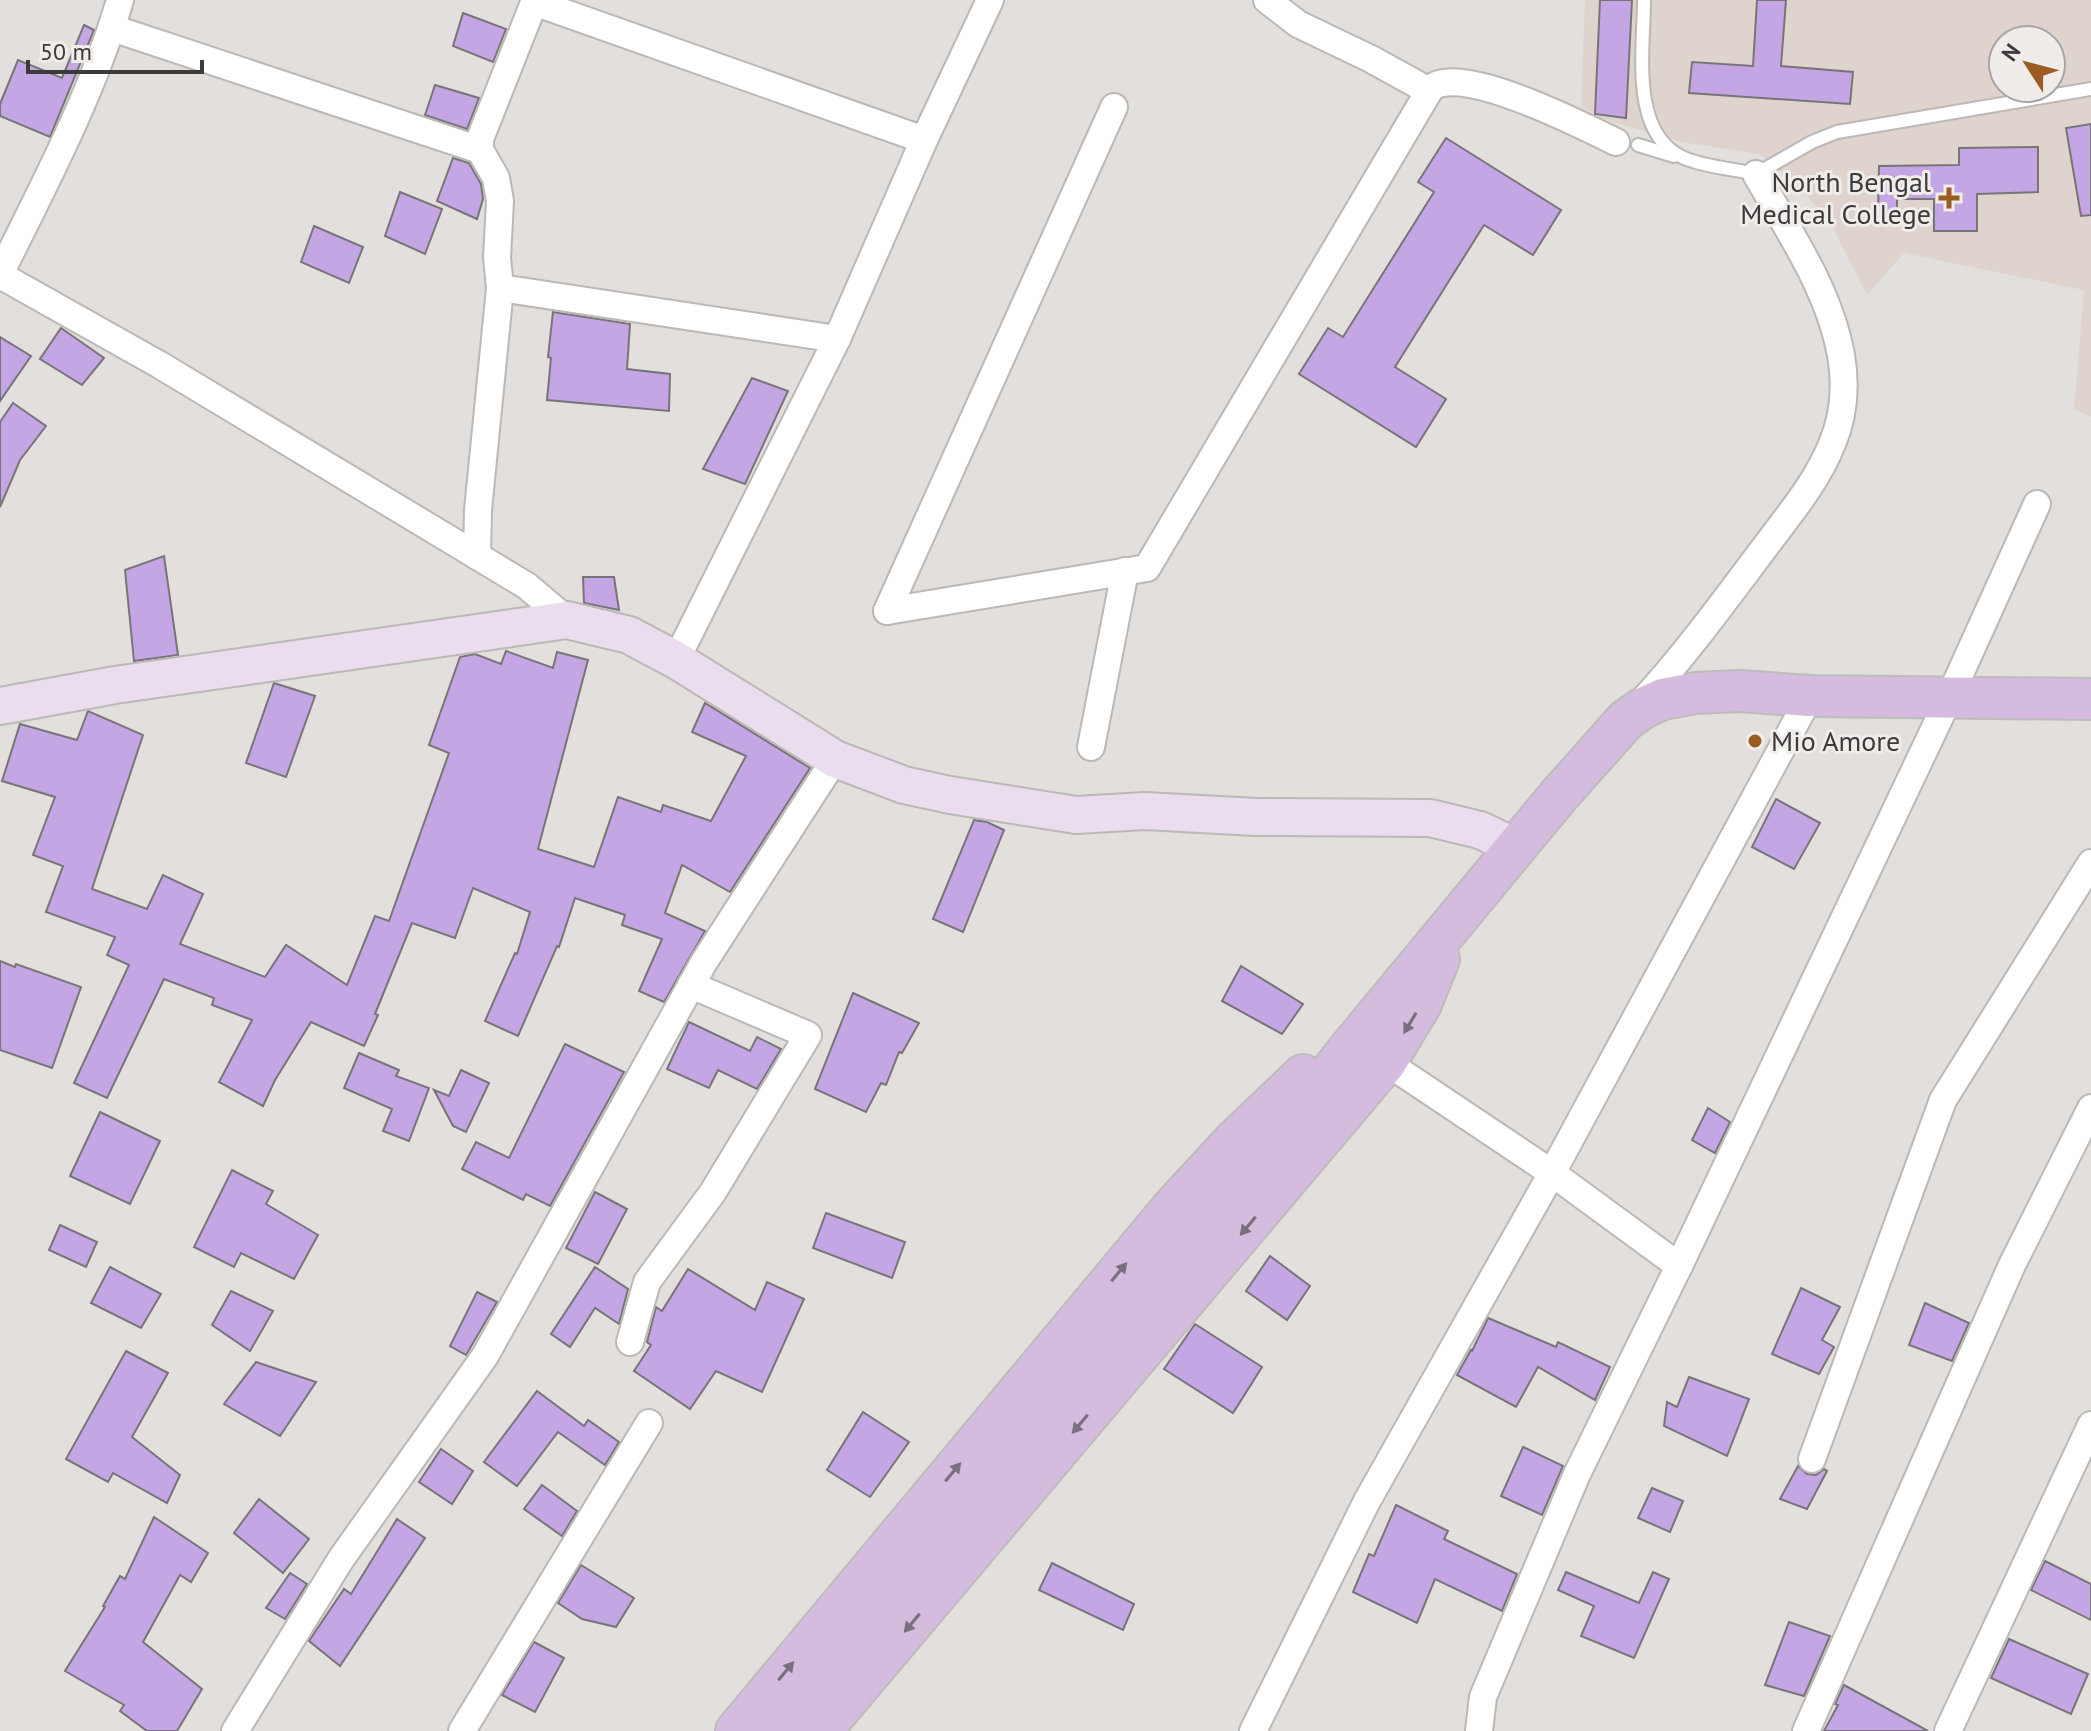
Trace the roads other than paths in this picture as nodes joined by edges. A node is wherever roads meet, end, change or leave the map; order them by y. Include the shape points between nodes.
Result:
1 (120, 0) edge
2 (990, 0) edge
3 (1267, 0) edge
4 (1644, 0) edge
5 (535, 1) edge
6 (112, 28) junction
7 (2091, 89) edge
8 (1429, 91) junction
9 (1114, 107) dead end
10 (924, 140) junction
11 (1627, 143) joint
12 (480, 150) junction
13 (1685, 159) junction
14 (1756, 174) junction
15 (0, 275) edge
16 (500, 288) junction
17 (837, 339) junction
18 (2037, 504) dead end
19 (477, 556) junction
20 (1125, 571) junction
21 (567, 620) junction
22 (676, 660) junction
23 (1810, 696) junction
24 (1950, 696) junction
25 (2091, 699) edge
26 (0, 706) edge
27 (1626, 720) junction
28 (1091, 747) dead end
29 (835, 759) junction
30 (1516, 847) junction
31 (2091, 863) edge
32 (1451, 926) junction
33 (691, 985) junction
34 (1349, 1049) junction
35 (1386, 1062) junction
36 (2091, 1108) edge
37 (1552, 1173) junction
38 (1679, 1266) junction
39 (630, 1342) dead end
40 (649, 1423) dead end
41 (2091, 1425) edge
42 (1812, 1459) dead end
43 (235, 1731) edge
44 (462, 1731) edge
45 (736, 1731) edge
46 (783, 1731) edge
47 (821, 1731) edge
48 (1253, 1731) edge
49 (1479, 1731) edge
50 (1806, 1731) edge
51 (1948, 1731) edge

1 - 6 street
2 - 10 street
3 - 8 street via 1298,24
4 - 13 lane via 1647,116 1658,137
5 - 10 street
5 - 12 street via 487,119
6 - 12 street
6 - 15 street
7 - 14 lane via 1837,132
8 - 11 street via 1455,82 1496,91
8 - 20 street via 1147,568
9 - 20 street via 887,611
10 - 17 street
11 - 13 lane
12 - 16 street via 496,178 500,201
13 - 14 lane
14 - 27 street via 1825,296 1841,356 1841,419 1804,496 1677,663
15 - 19 street
16 - 17 street
16 - 19 street
17 - 22 street
18 - 24 street
19 - 21 street via 527,586
20 - 28 street
21 - 22 street via 629,635
21 - 26 street
22 - 29 street
23 - 24 main road
23 - 27 main road via 1695,693 1663,699
23 - 37 street
24 - 25 main road
24 - 38 street
27 - 30 main road
29 - 30 street via 904,785 1061,813 1430,818 1480,830
29 - 33 street
30 - 32 main road
31 - 42 street via 1943,1100
32 - 34 main road
32 -> 35 main road via 1421,1004
33 - 39 street via 808,1035 713,1192 647,1282
33 - 43 street via 485,1356 341,1559
45 -> 34 main road via 1172,1208 1285,1091 1314,1065
34 - 46 main road
35 - 37 street
35 -> 47 main road
36 - 50 street via 2012,1265
37 - 38 street
37 - 48 street via 1367,1501
38 - 49 street via 1571,1488 1483,1697
40 - 44 street
41 - 51 street

